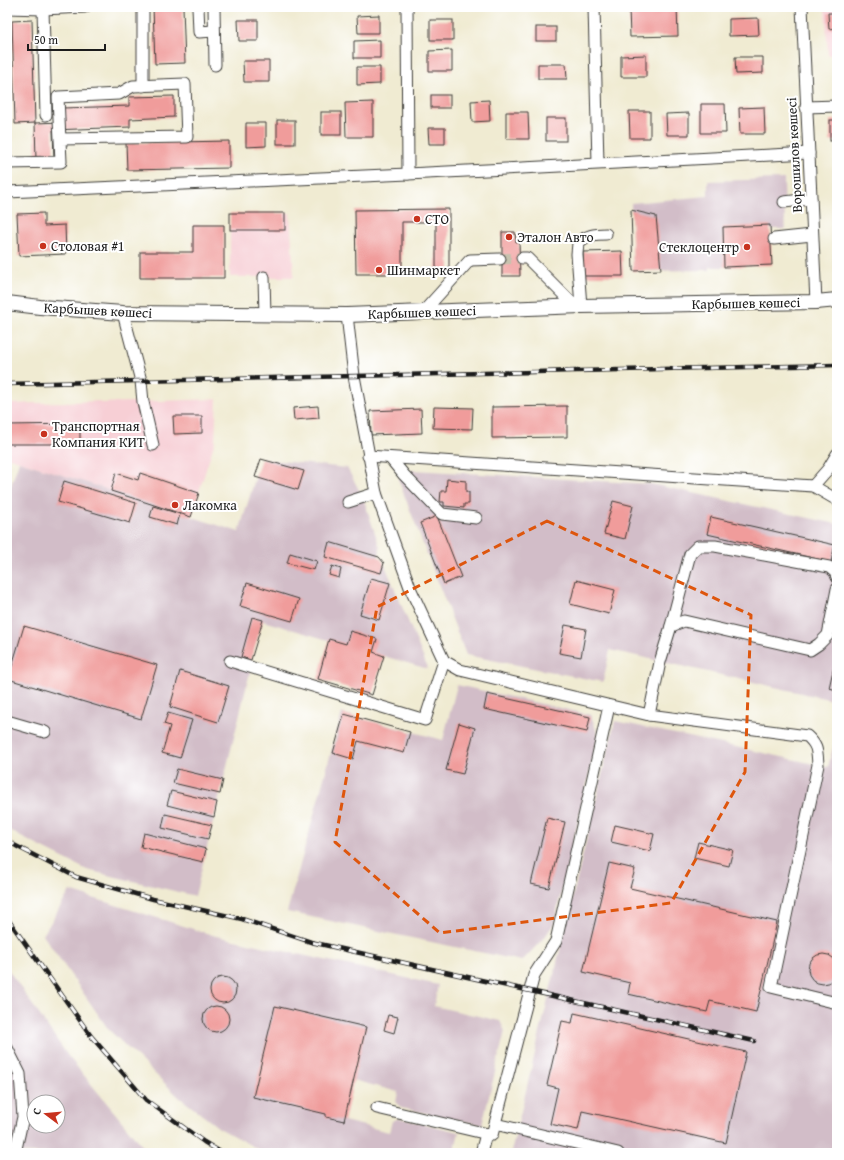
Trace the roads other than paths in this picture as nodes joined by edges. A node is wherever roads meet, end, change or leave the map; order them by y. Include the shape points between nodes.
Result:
1 (85, 7) edge
2 (143, 7) edge
3 (198, 7) edge
4 (214, 7) edge
5 (408, 7) edge
6 (594, 7) edge
7 (802, 7) edge
8 (7, 8) edge
9 (43, 9) junction
10 (214, 31) junction
11 (215, 65) dead end
12 (144, 86) junction
13 (837, 106) edge
14 (806, 108) junction
15 (46, 115) dead end
16 (60, 139) junction
17 (809, 153) junction
18 (7, 163) edge
19 (598, 164) junction
20 (408, 174) junction
21 (7, 192) edge
22 (811, 199) junction
23 (784, 202) dead end
24 (606, 234) dead end
25 (812, 235) junction
26 (774, 239) dead end
27 (522, 258) tunnel mouth
28 (500, 259) tunnel mouth
29 (264, 277) dead end
30 (837, 300) edge
31 (816, 302) junction
32 (7, 303) edge
33 (578, 306) junction
34 (423, 312) junction
35 (123, 313) junction
36 (265, 315) junction
37 (347, 315) junction
38 (153, 445) dead end
39 (837, 454) edge
40 (368, 456) junction
41 (390, 458) junction
42 (813, 486) junction
43 (376, 493) junction
44 (837, 500) edge
45 (348, 502) dead end
46 (476, 518) dead end
47 (837, 577) edge
48 (837, 589) edge
49 (671, 626) junction
50 (230, 660) dead end
51 (444, 662) junction
52 (609, 706) junction
53 (648, 715) junction
54 (7, 721) edge
55 (45, 732) dead end
56 (837, 1003) edge
57 (7, 1048) edge
58 (377, 1108) dead end
59 (495, 1124) junction
60 (489, 1135) junction
61 (15, 1153) edge
62 (481, 1153) edge
63 (618, 1153) edge

1 - 9 street
2 - 12 street
3 - 10 street via 199,32
4 - 10 street
5 - 20 street
6 - 19 street
7 - 14 street, Ворошилов көшесі
8 - 9 street
9 - 15 street
10 - 11 street
12 - 16 street via 133,86 119,94 58,96
12 - 16 street via 185,84 187,137
13 - 14 street
14 - 17 street, Ворошилов көшесі
16 - 18 street via 61,162
17 - 19 street
17 - 22 street, Ворошилов көшесі
19 - 20 street
20 - 21 street
22 - 23 street
22 - 25 street, Ворошилов көшесі
24 - 33 street via 595,234 578,243
25 - 26 street
25 - 31 street, Ворошилов көшесі
27 - 33 street via 527,258
28 - 34 street via 470,260
29 - 36 street
30 - 31 main road, Карбышев көшесі
31 - 33 main road, Карбышев көшесі
32 - 35 main road, Карбышев көшесі
33 - 34 main road, Карбышев көшесі
34 - 37 main road, Карбышев көшесі
35 - 36 main road, Карбышев көшесі
35 - 38 street via 141,381
36 - 37 main road, Карбышев көшесі
37 - 40 street via 354,376
39 - 42 street
40 - 41 street
40 - 43 street
41 - 42 street
41 - 46 street via 442,514
42 - 44 street
43 - 45 street
43 - 51 street via 410,590
47 - 49 street via 828,567 715,546 698,546 690,554
48 - 49 street via 828,635 810,650 684,621
49 - 53 street
50 - 51 street via 425,720
51 - 52 street via 460,670
52 - 53 street
52 - 59 street via 556,941 534,974 528,991
53 - 56 street via 807,736 814,742 818,765 771,987
54 - 55 street
57 - 61 street via 20,1074 23,1117
58 - 60 street
59 - 60 street
59 - 63 street
60 - 62 street

